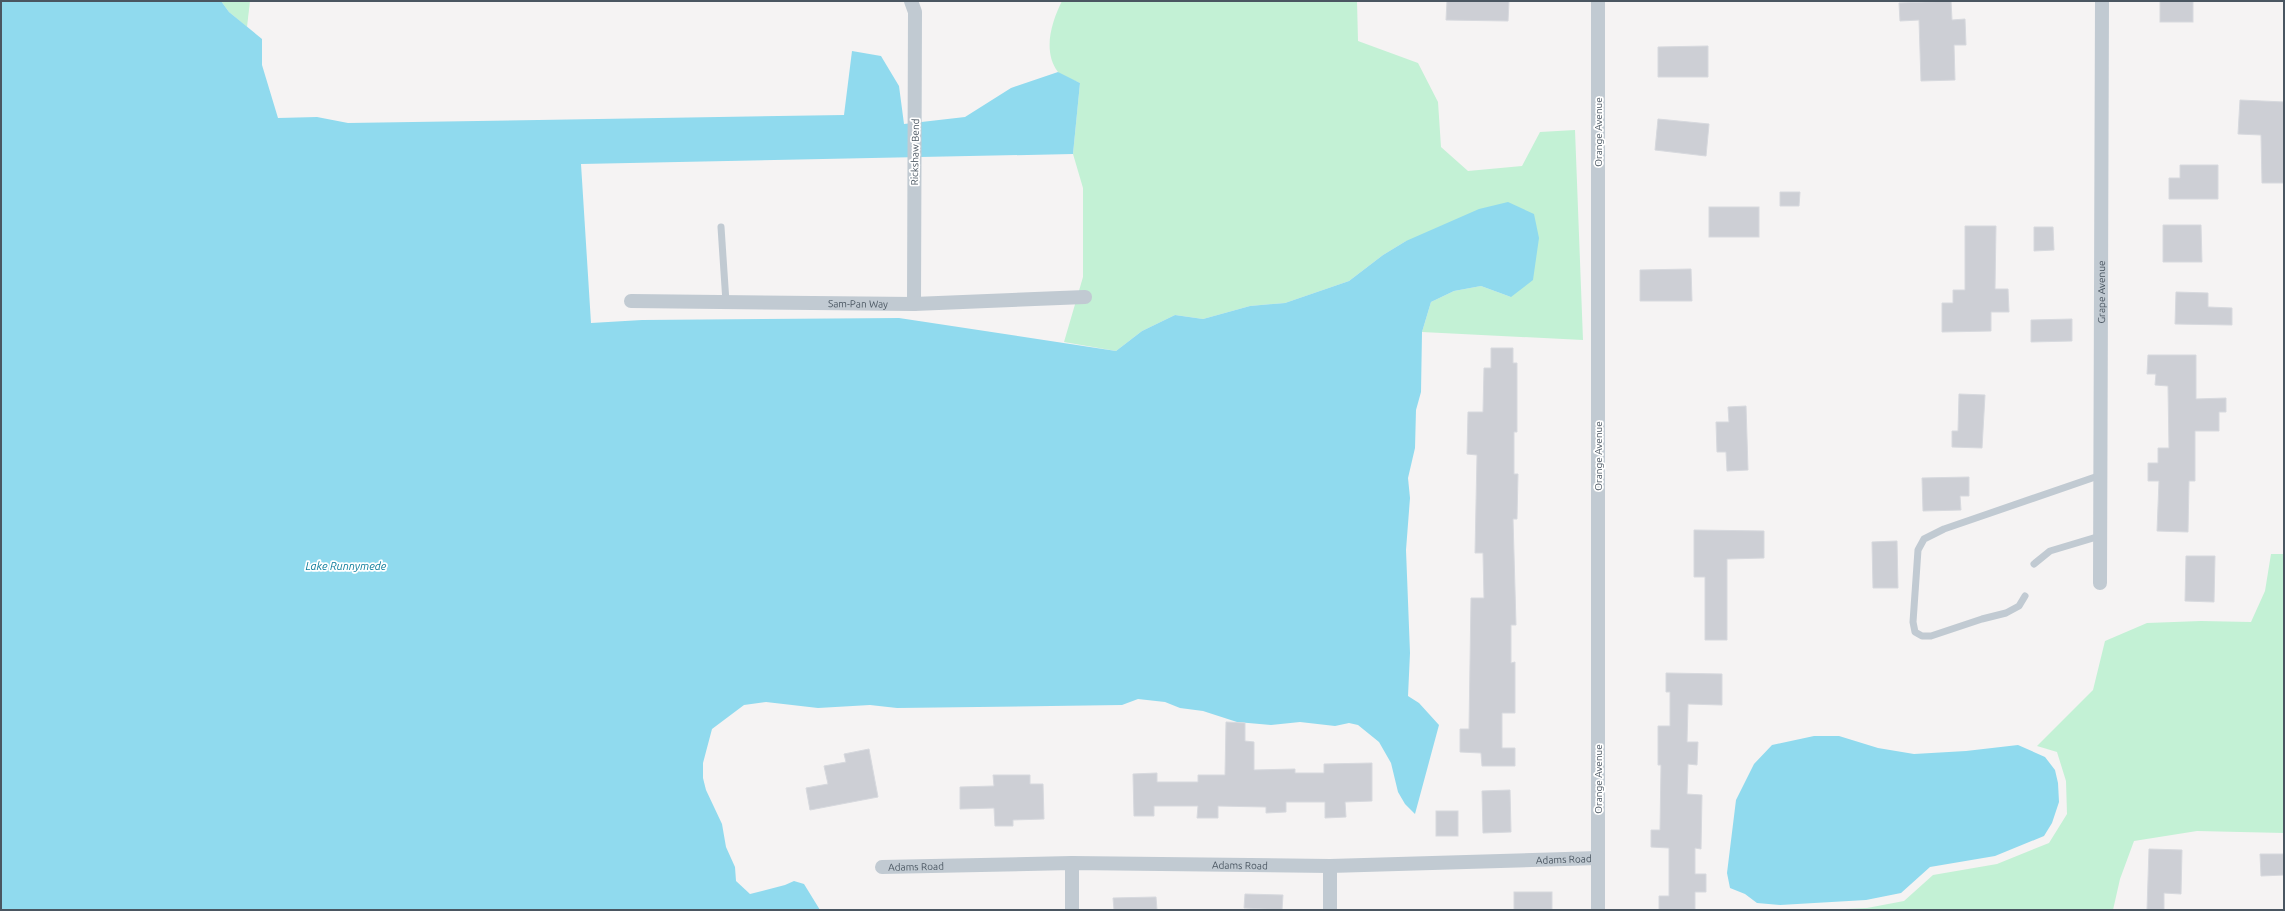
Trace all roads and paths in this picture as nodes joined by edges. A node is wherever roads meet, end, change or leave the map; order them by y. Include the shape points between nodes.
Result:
1 (911, 1) edge
2 (1598, 1) edge
3 (2102, 1) edge
4 (721, 227) dead end
5 (1085, 298) dead end
6 (631, 301) dead end
7 (726, 302) junction
8 (914, 304) junction
9 (2101, 475) junction
10 (2100, 536) junction
11 (2034, 564) dead end
12 (2100, 583) dead end
13 (2025, 596) dead end
14 (1598, 858) junction
15 (1072, 863) junction
16 (1330, 866) junction
17 (882, 867) dead end
18 (1072, 910) edge
19 (1330, 910) edge
20 (1598, 910) edge

1 - 8 street, Rickshaw Bend via 915,12
2 - 14 street, Orange Avenue
3 - 9 street, Grape Avenue
4 - 7 lane
5 - 8 street, Sam-Pan Way
6 - 7 street, Sam-Pan Way
7 - 8 street, Sam-Pan Way
9 - 10 street, Grape Avenue
9 - 13 lane via 1944,530 1924,539 1918,550 1913,622 1915,632 1922,636 1931,636 2006,613 2019,606
10 - 11 lane via 2050,551
10 - 12 street, Grape Avenue
14 - 16 street, Adams Road
14 - 20 street, Orange Avenue
15 - 16 street, Adams Road
15 - 17 street, Adams Road
15 - 18 street
16 - 19 street

